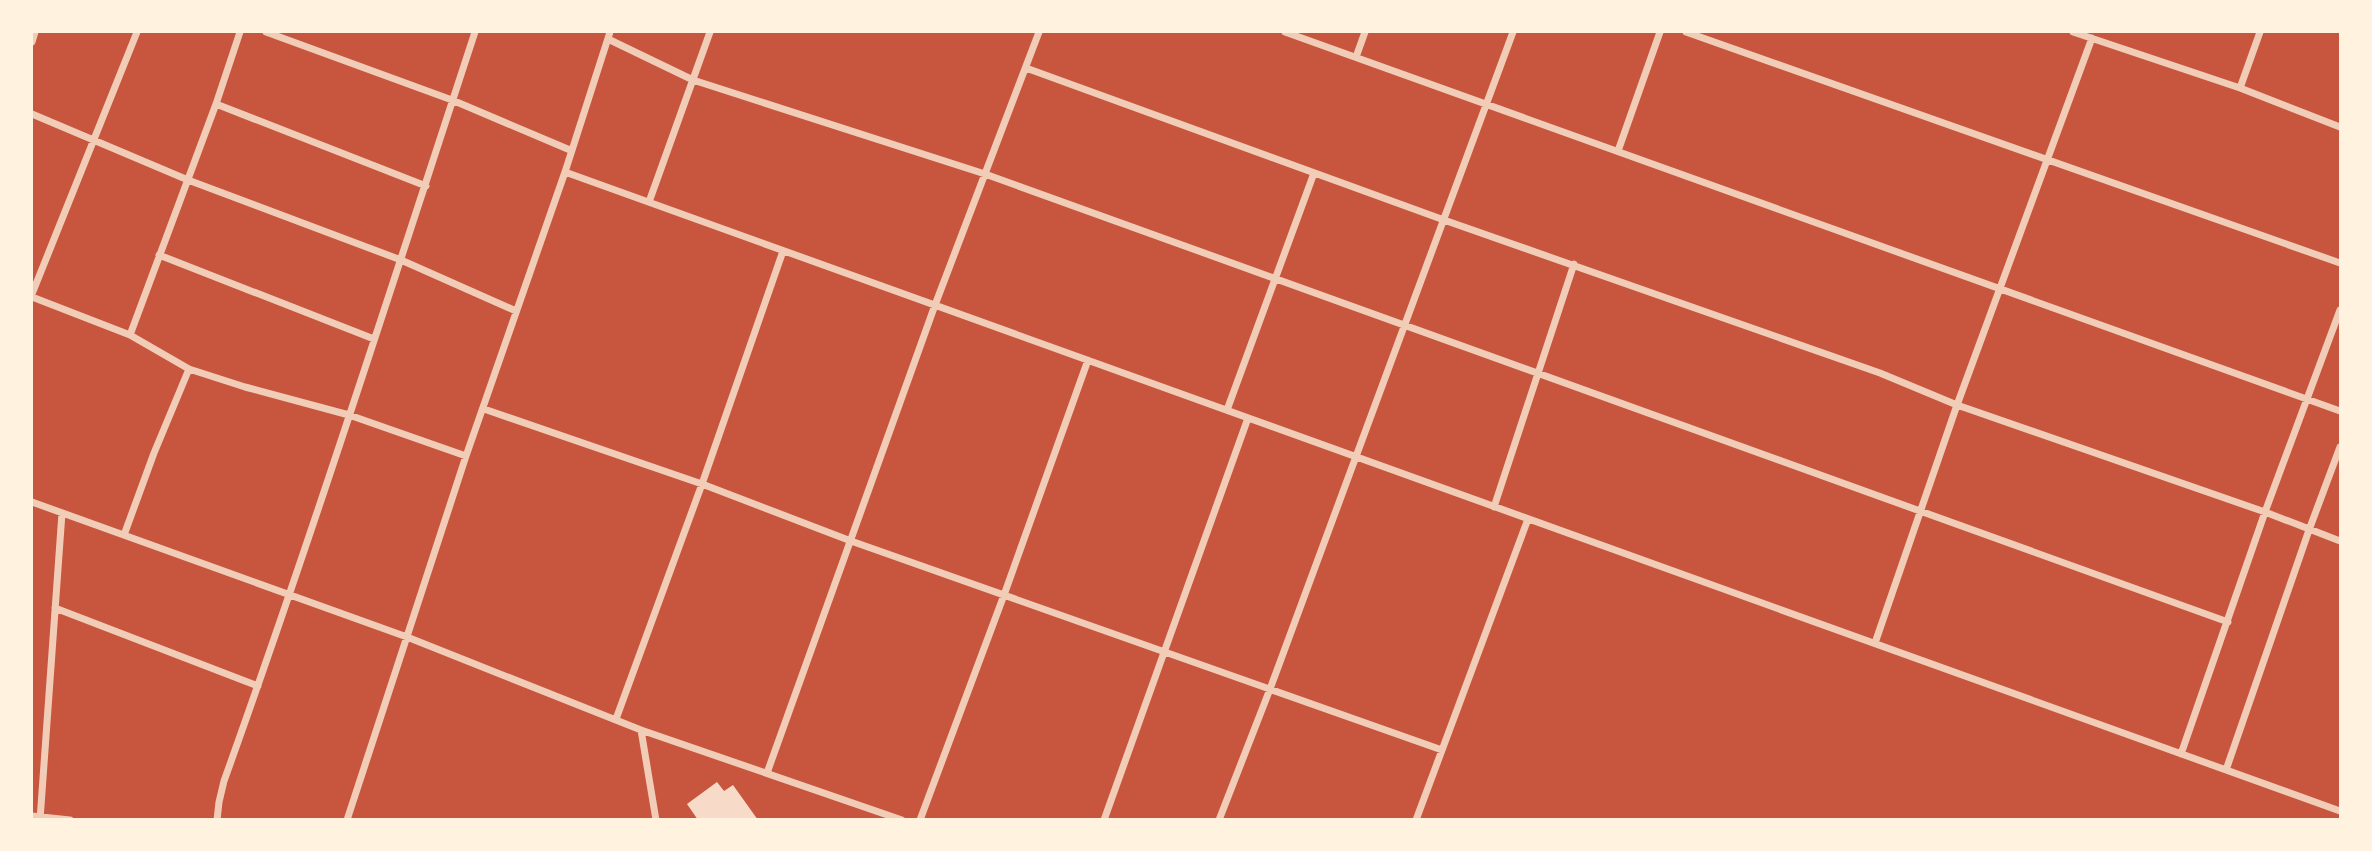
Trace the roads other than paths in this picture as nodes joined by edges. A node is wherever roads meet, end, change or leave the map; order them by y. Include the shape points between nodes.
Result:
1 (35, 32) edge
2 (138, 32) edge
3 (240, 32) edge
4 (266, 32) edge
5 (475, 32) edge
6 (710, 32) edge
7 (1039, 32) edge
8 (1285, 32) edge
9 (1365, 32) edge
10 (1513, 32) edge
11 (1661, 32) edge
12 (1686, 32) edge
13 (2073, 32) edge
14 (2260, 32) edge
15 (609, 35) edge
16 (2092, 38) junction
17 (32, 41) edge
18 (1356, 57) junction
19 (1026, 68) junction
20 (693, 80) junction
21 (2240, 88) junction
22 (452, 100) junction
23 (216, 104) junction
24 (1486, 104) junction
25 (32, 114) edge
26 (2340, 127) edge
27 (94, 141) junction
28 (570, 150) junction
29 (1618, 151) junction
30 (2047, 158) junction
31 (565, 172) junction
32 (1314, 173) junction
33 (985, 174) junction
34 (188, 180) junction
35 (426, 186) junction
36 (649, 202) junction
37 (1444, 220) junction
38 (783, 251) junction
39 (159, 255) junction
40 (401, 260) junction
41 (2340, 263) edge
42 (1574, 264) junction
43 (1275, 279) junction
44 (2001, 287) junction
45 (32, 296) edge
46 (935, 305) junction
47 (2340, 310) edge
48 (516, 311) junction
49 (1405, 325) junction
50 (130, 335) junction
51 (374, 339) junction
52 (1088, 360) junction
53 (189, 369) junction
54 (1537, 373) junction
55 (2307, 399) junction
56 (1957, 405) junction
57 (484, 409) junction
58 (1227, 410) junction
59 (2340, 411) edge
60 (349, 415) junction
61 (1248, 418) junction
62 (2340, 447) edge
63 (466, 456) junction
64 (1356, 457) junction
65 (702, 484) junction
66 (32, 502) edge
67 (1494, 507) junction
68 (1921, 511) junction
69 (2265, 512) junction
70 (62, 513) junction
71 (1528, 519) junction
72 (2309, 530) junction
73 (124, 536) junction
74 (851, 541) junction
75 (2340, 541) edge
76 (289, 594) junction
77 (1004, 595) junction
78 (55, 608) junction
79 (2228, 622) junction
80 (407, 637) junction
81 (1875, 643) junction
82 (1165, 652) junction
83 (258, 686) junction
84 (1270, 689) junction
85 (616, 719) junction
86 (641, 730) junction
87 (1442, 750) junction
88 (2181, 754) junction
89 (2226, 770) junction
90 (767, 773) junction
91 (2340, 811) edge
92 (37, 818) edge
93 (70, 820) edge
94 (217, 820) edge
95 (347, 820) edge
96 (656, 820) edge
97 (902, 820) edge
98 (920, 820) edge
99 (1104, 820) edge
100 (1219, 820) edge
101 (1416, 820) edge

1 - 17 street
2 - 27 street
3 - 23 street
4 - 22 street
5 - 22 street
6 - 20 street
7 - 19 street
8 - 18 street
9 - 18 street
10 - 24 street
11 - 29 street
12 - 30 street
13 - 16 street
14 - 21 street
15 - 20 street
15 - 28 street
16 - 21 street
16 - 30 street
18 - 24 street
19 - 32 street
19 - 33 street
20 - 33 street
20 - 36 street
21 - 26 street
22 - 28 street
22 - 35 street
23 - 34 street
23 - 35 street
24 - 29 street
24 - 37 street
25 - 27 street
27 - 34 street
27 - 45 street
28 - 31 street
29 - 44 street
30 - 41 street
30 - 44 street
31 - 36 street
31 - 48 street
32 - 37 street
32 - 43 street
33 - 43 street
33 - 46 street
34 - 39 street
34 - 40 street
35 - 40 street
36 - 38 street
37 - 42 street
37 - 49 street
38 - 46 street
38 - 65 street
39 - 50 street
39 - 51 street
40 - 48 street
40 - 51 street
42 - 54 street
42 - 56 street
43 - 49 street
43 - 58 street
44 - 55 street
44 - 56 street
45 - 50 street
46 - 52 street
46 - 74 street
47 - 55 street
48 - 57 street
49 - 54 street
49 - 64 street
50 - 53 street
51 - 60 street
52 - 58 street
52 - 77 street
53 - 60 street
53 - 73 street
54 - 67 street
54 - 68 street
55 - 59 street
55 - 69 street
56 - 68 street
56 - 69 street
57 - 63 street
57 - 65 street
58 - 61 street
60 - 63 street
60 - 76 street
61 - 64 street
61 - 82 street
62 - 72 street
63 - 80 street
64 - 67 street
64 - 84 street
65 - 74 street
65 - 85 street
66 - 70 street
67 - 71 street
68 - 79 street
68 - 81 street
69 - 72 street
69 - 79 street
70 - 73 street
70 - 78 street
71 - 81 street
71 - 87 street
72 - 75 street
72 - 89 street
73 - 76 street
74 - 77 street
74 - 90 street
76 - 80 street
76 - 83 street
77 - 82 street
77 - 98 street
78 - 83 street
78 - 92 street
79 - 88 street
80 - 85 street
80 - 95 street
81 - 88 street
82 - 84 street
82 - 99 street
83 - 94 street via 224,781
84 - 87 street
84 - 100 street
85 - 86 street
86 - 90 street
86 - 96 street
87 - 101 street
88 - 89 street
89 - 91 street
90 - 97 street
92 - 93 street

